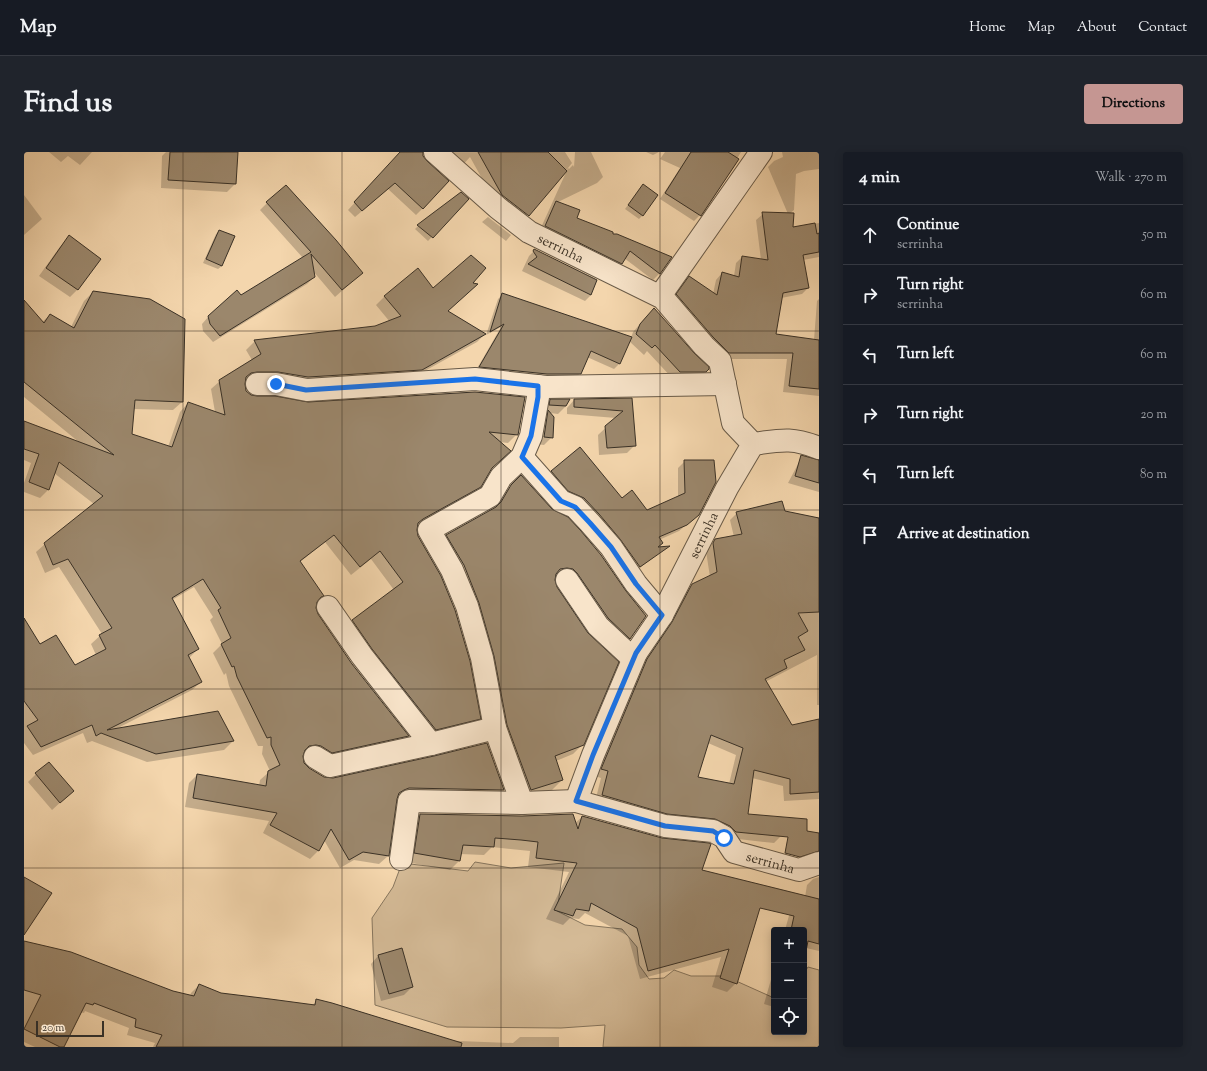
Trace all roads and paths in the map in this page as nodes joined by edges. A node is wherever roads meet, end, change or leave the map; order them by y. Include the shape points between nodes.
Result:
1 (435, 152) edge
2 (761, 152) edge
3 (660, 296) junction
4 (256, 384) dead end
5 (725, 384) junction
6 (538, 386) junction
7 (753, 444) junction
8 (819, 448) edge
9 (522, 457) junction
10 (567, 580) dead end
11 (328, 607) dead end
12 (662, 615) junction
13 (636, 653) junction
14 (495, 728) junction
15 (431, 744) junction
16 (315, 758) dead end
17 (576, 801) junction
18 (522, 803) junction
19 (401, 859) dead end
20 (819, 863) edge

1 - 3 street, serrinha via 529,232
2 - 3 street
3 - 5 street, serrinha via 720,361
4 - 6 street via 276,384 306,390 475,379
5 - 6 street
5 - 7 street, serrinha via 733,423
6 - 9 street via 531,436
7 - 8 street via 785,439 803,441
7 - 12 street, serrinha via 727,488
9 - 12 street via 561,501 575,507 590,523
9 - 14 street via 501,477 490,496 429,530 452,570 467,606 482,658
10 - 13 street via 598,626 628,654
11 - 15 street via 362,656
12 - 13 street, serrinha
13 - 17 street, serrinha
14 - 15 street
14 - 18 street
15 - 16 street via 330,766
17 - 18 street
17 - 20 street, serrinha via 665,826 713,831 724,838 734,852 799,870
18 - 19 street via 409,801

